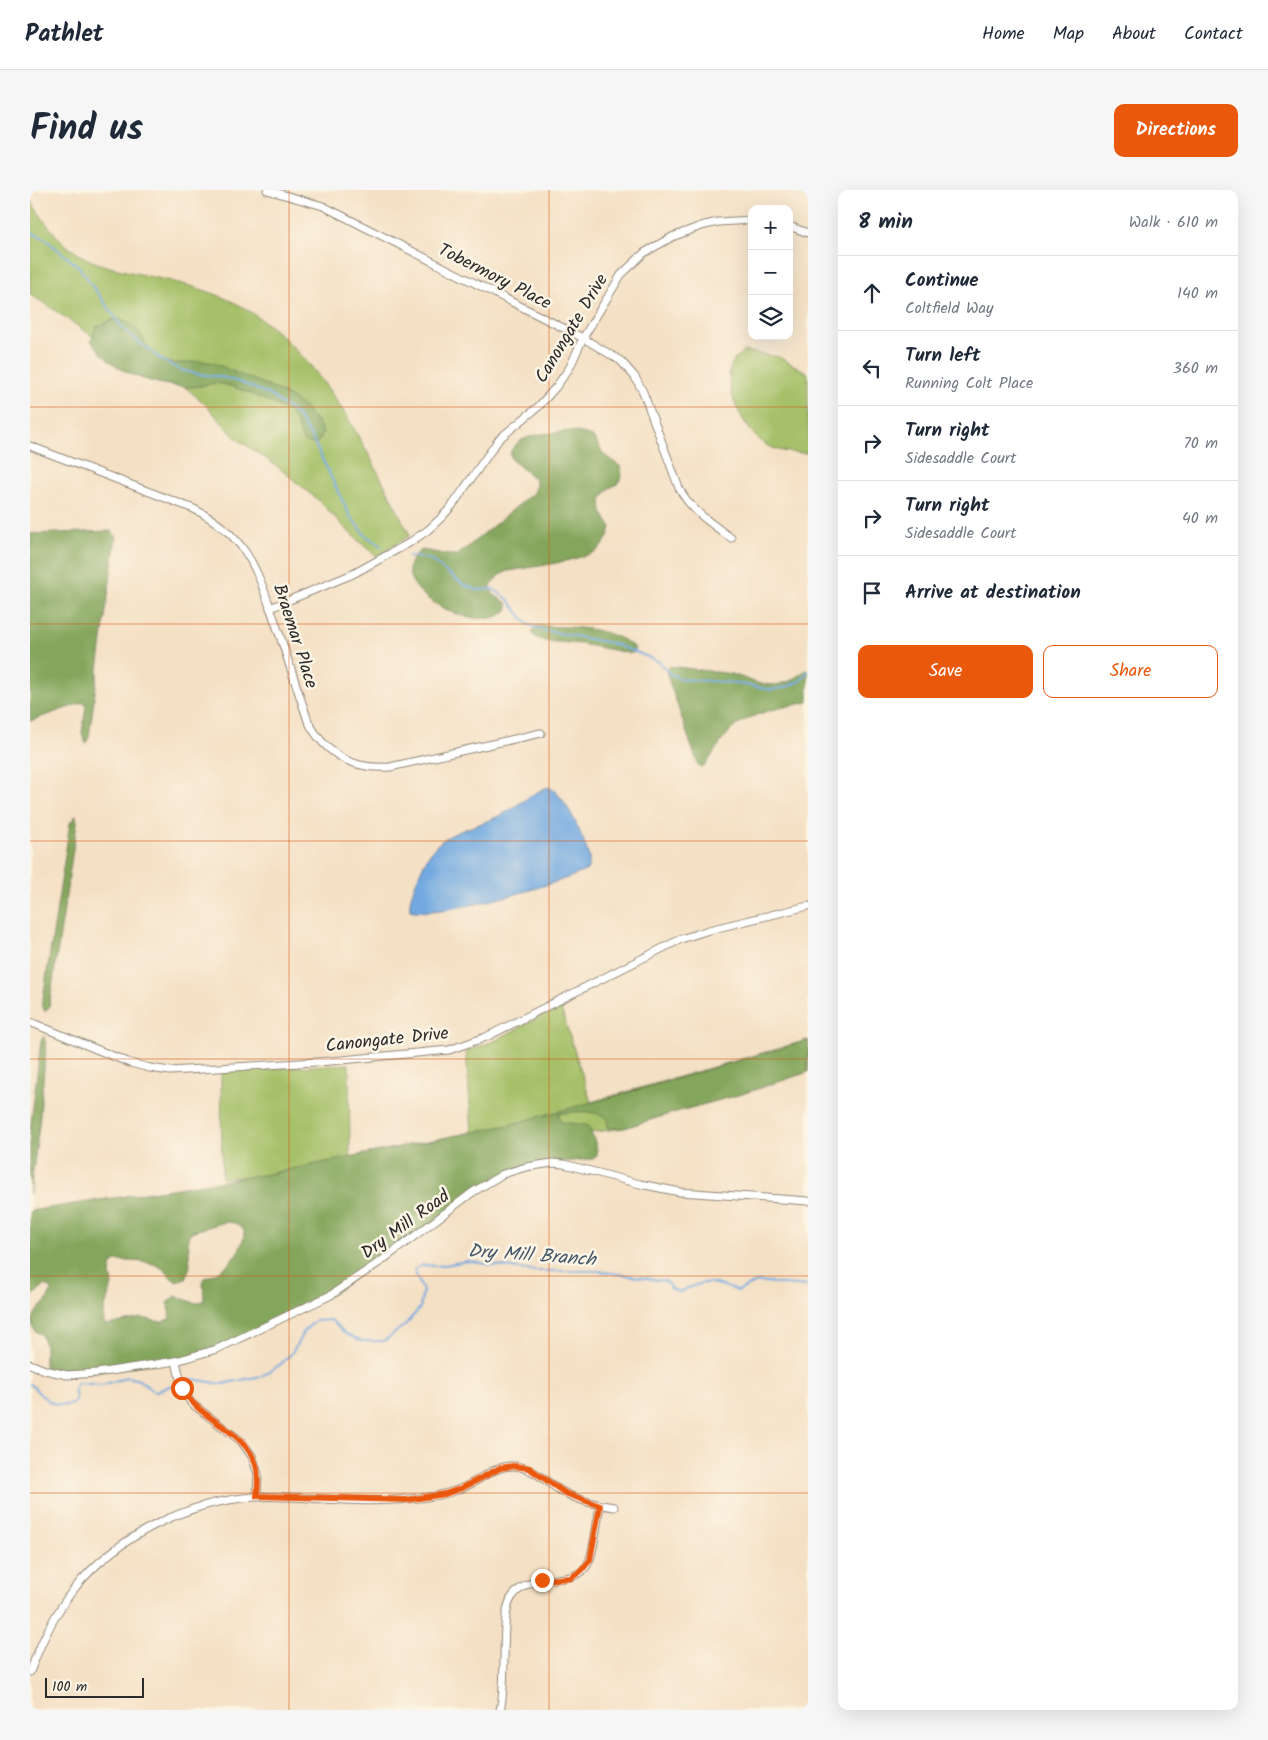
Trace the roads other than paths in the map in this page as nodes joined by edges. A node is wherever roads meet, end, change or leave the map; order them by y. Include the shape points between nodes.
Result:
1 (267, 190) edge
2 (748, 220) edge
3 (793, 227) edge
4 (808, 233) edge
5 (583, 338) junction
6 (30, 446) edge
7 (731, 538) dead end
8 (270, 608) junction
9 (541, 733) dead end
10 (808, 906) edge
11 (30, 1022) edge
12 (808, 1201) edge
13 (176, 1361) junction
14 (30, 1364) edge
15 (257, 1496) junction
16 (600, 1506) junction
17 (614, 1507) dead end
18 (30, 1672) edge
19 (500, 1710) edge

1 - 5 street, Tobermory Place via 324,206
2 - 5 street, Canongate Drive via 701,226 644,253 621,275
3 - 4 street
5 - 7 street, Tobermory Place via 612,355 632,373 643,392 684,498
5 - 8 street, Canongate Drive via 570,367 556,387 538,407 499,439 452,506 428,530 353,574
6 - 8 street, Braemar Place via 210,518 247,554 262,581
8 - 9 street, Braemar Place via 308,721 323,743 345,760 368,767 390,767
10 - 11 street, Canongate Drive via 681,940 486,1037 449,1050 170,1071 130,1063
12 - 13 street, Dry Mill Road via 680,1192 564,1164 526,1167 503,1174 473,1192 331,1295 216,1349
13 - 14 street, Dry Mill Road via 67,1374
13 - 15 street via 182,1388 191,1403 241,1441 252,1456 258,1474
15 - 16 street via 406,1500 445,1494 500,1468 513,1466 529,1468 565,1493
15 - 18 street via 217,1502 182,1513 119,1547 85,1578 62,1606 40,1645
16 - 17 street
16 - 19 street via 590,1560 582,1570 571,1578 529,1583 511,1598 506,1612

